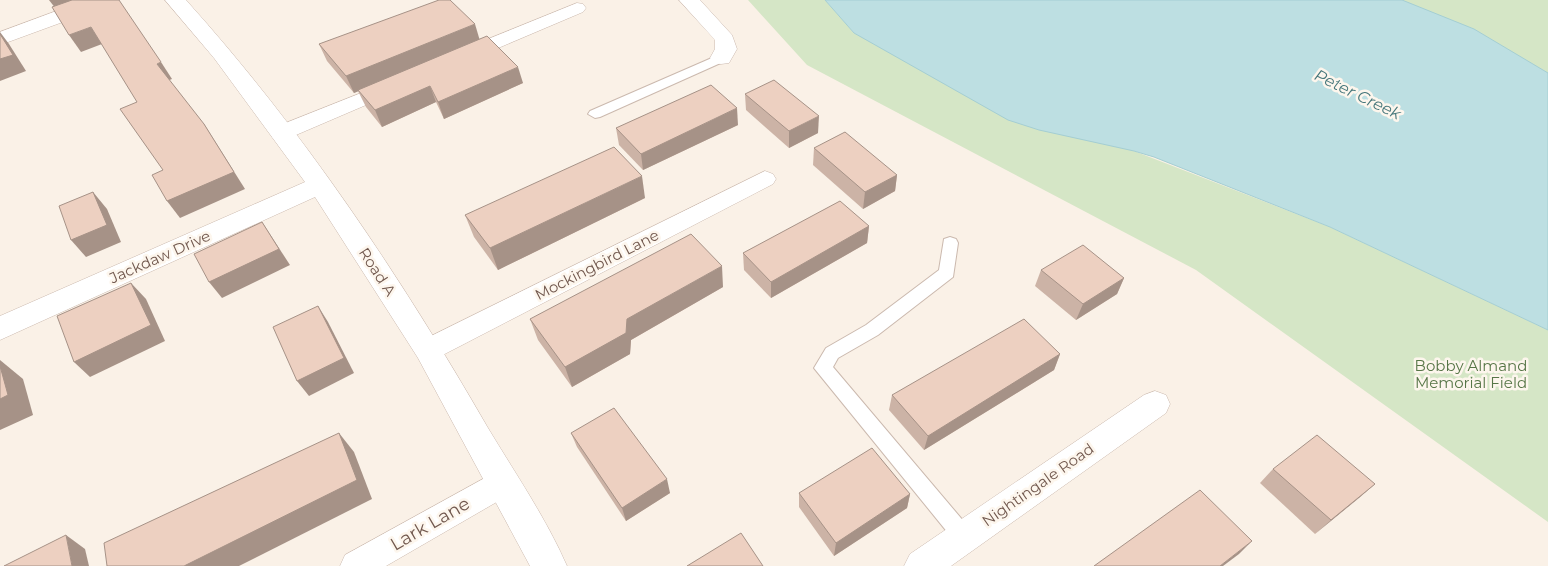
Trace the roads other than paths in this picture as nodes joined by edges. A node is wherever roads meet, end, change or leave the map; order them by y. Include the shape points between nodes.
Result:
1 (105, 0) edge
2 (175, 0) edge
3 (689, 0) edge
4 (577, 8) dead end
5 (0, 39) edge
6 (721, 58) joint
7 (442, 65) edge
8 (416, 76) edge
9 (595, 114) dead end
10 (281, 133) junction
11 (766, 179) dead end
12 (320, 186) junction
13 (950, 243) dead end
14 (0, 329) edge
15 (428, 350) junction
16 (1155, 404) dead end
17 (503, 482) junction
18 (964, 537) junction
19 (356, 566) edge
20 (549, 566) edge
21 (922, 566) edge

1 - 5 street
2 - 10 street, Road A via 222,53
3 - 6 street via 726,38 726,49
4 - 7 street
6 - 9 lane
8 - 10 street
10 - 12 street, Road A
11 - 15 street, Mockingbird Lane
12 - 14 street, Jackdaw Drive
12 - 15 street, Road A
13 - 18 lane via 946,273 872,330 832,353 823,368
15 - 17 street, Road A
16 - 18 street, Nightingale Road
17 - 19 street, Lark Lane
17 - 20 street, Road A
18 - 21 street, Nightingale Road

